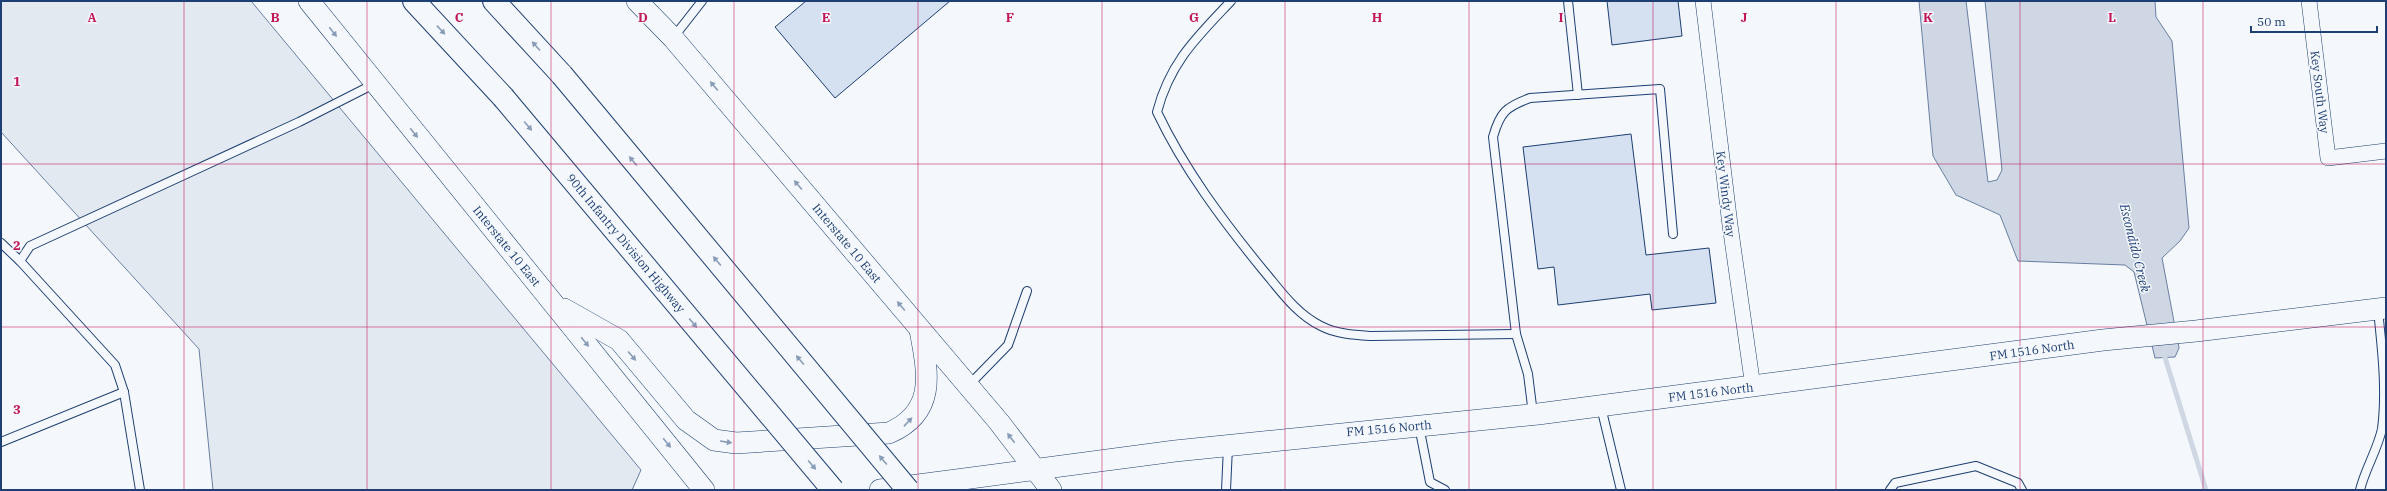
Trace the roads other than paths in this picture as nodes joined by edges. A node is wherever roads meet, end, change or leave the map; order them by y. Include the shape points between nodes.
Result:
1 (309, 1) edge
2 (414, 1) edge
3 (494, 1) edge
4 (637, 1) edge
5 (702, 1) edge
6 (1231, 1) edge
7 (1568, 1) edge
8 (1703, 1) edge
9 (2309, 1) edge
10 (673, 38) junction
11 (374, 84) junction
12 (1578, 95) junction
13 (2386, 151) edge
14 (1673, 234) dead end
15 (1, 243) edge
16 (20, 261) junction
17 (1027, 291) dead end
18 (554, 304) junction
19 (2382, 308) edge
20 (920, 328) junction
21 (1516, 334) junction
22 (968, 385) junction
23 (1753, 387) junction
24 (124, 392) junction
25 (1600, 406) junction
26 (1533, 415) junction
27 (1419, 425) junction
28 (1, 442) edge
29 (1228, 446) junction
30 (1034, 469) junction
31 (140, 490) edge
32 (704, 490) edge
33 (833, 490) edge
34 (880, 490) edge
35 (908, 490) edge
36 (1051, 490) edge
37 (1226, 490) edge
38 (1445, 490) edge
39 (1621, 490) edge
40 (1890, 490) edge
41 (2022, 490) edge
42 (2360, 490) edge

1 -> 11 main road, Interstate 10 East
2 -> 33 highway, 90th Infantry Division Highway, bridge via 503,97
35 -> 3 highway, bridge via 562,75
4 - 10 main road, Interstate 10 East
5 - 10 lane
6 - 21 lane via 1184,51 1163,88 1157,112 1172,145 1232,232 1294,308 1321,327 1348,334
7 - 12 lane
8 - 23 street, Key Windy Way
9 - 13 street, Key South Way via 2328,158
20 -> 10 main road, Interstate 10 East
11 - 16 lane via 299,122 30,246
11 -> 18 main road, Interstate 10 East
12 - 14 lane via 1660,89
12 - 21 lane via 1530,98 1518,103 1503,112 1493,137
15 - 16 lane
16 - 24 lane via 115,365
17 - 22 lane via 1008,345
18 -> 20 main road via 619,340 686,420 714,440 736,443 889,433 905,426 919,410 927,390 928,370
18 -> 32 main road, Interstate 10 East
19 - 23 main road, FM 1516 North via 2196,332 2103,340
19 - 42 lane via 2386,402 2378,442 2363,476
20 - 22 main road, Interstate 10 East
21 - 26 lane via 1528,374
30 -> 22 main road, Interstate 10 East
23 - 25 main road, FM 1516 North
24 - 28 lane
24 - 31 lane
25 - 26 main road, FM 1516 North
25 - 39 lane
26 - 27 main road, FM 1516 North
27 - 29 main road, FM 1516 North
27 - 38 lane via 1430,482
29 - 30 main road, FM 1516 North
29 - 37 lane
30 - 34 main road, FM 1516 North
30 - 36 main road, Interstate 10 East
40 - 41 lane via 1895,483 1976,466 2018,483

